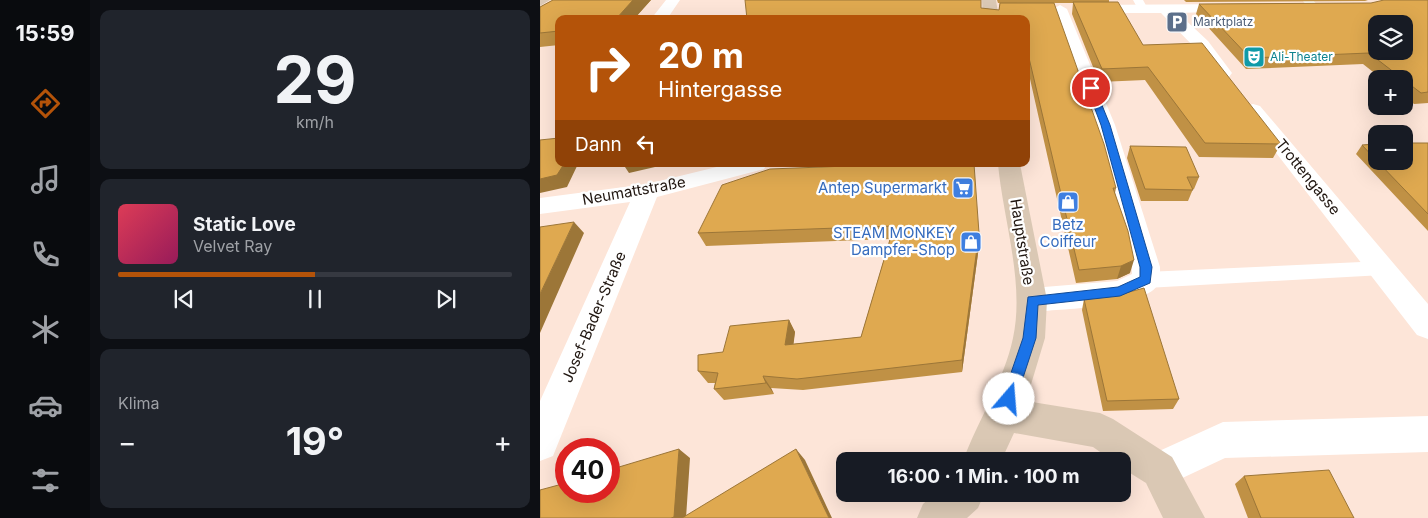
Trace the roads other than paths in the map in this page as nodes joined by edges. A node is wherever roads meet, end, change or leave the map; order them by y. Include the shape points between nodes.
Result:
1 (673, 0) edge
2 (1140, 4) edge
3 (1230, 4) edge
4 (1306, 5) edge
5 (1332, 7) edge
6 (1008, 8) edge
7 (1252, 8) edge
8 (990, 9) edge
9 (1043, 9) edge
10 (1060, 9) junction
11 (1166, 9) junction
12 (662, 15) edge
13 (744, 167) edge
14 (1010, 167) edge
15 (647, 192) junction
16 (540, 206) edge
17 (1382, 268) junction
18 (1146, 280) junction
19 (1032, 300) junction
20 (1428, 326) edge
21 (1004, 414) junction
22 (1428, 434) edge
23 (540, 443) edge
24 (986, 452) edge
25 (1159, 470) junction
26 (955, 502) edge
27 (937, 518) edge
28 (1185, 518) edge

1 - 12 street
2 - 10 street
2 - 11 street
3 - 7 street
3 - 11 street
4 - 5 street
6 - 8 street
9 - 10 street
10 - 18 street via 1106,125 1146,267
11 - 17 street, Trottengasse via 1202,45
13 - 15 street, Neumattstraße
14 - 19 street, Hauptstraße
15 - 16 street, Neumattstraße
15 - 23 street, Josef-Bader-Straße
17 - 18 lane
17 - 20 street, Trottengasse
18 - 19 street via 1120,292
19 - 21 street, Hauptstraße via 1029,338
21 - 24 street, Hauptstraße
21 - 25 street via 1100,431
22 - 25 street via 1223,440
25 - 28 street
26 - 27 street

